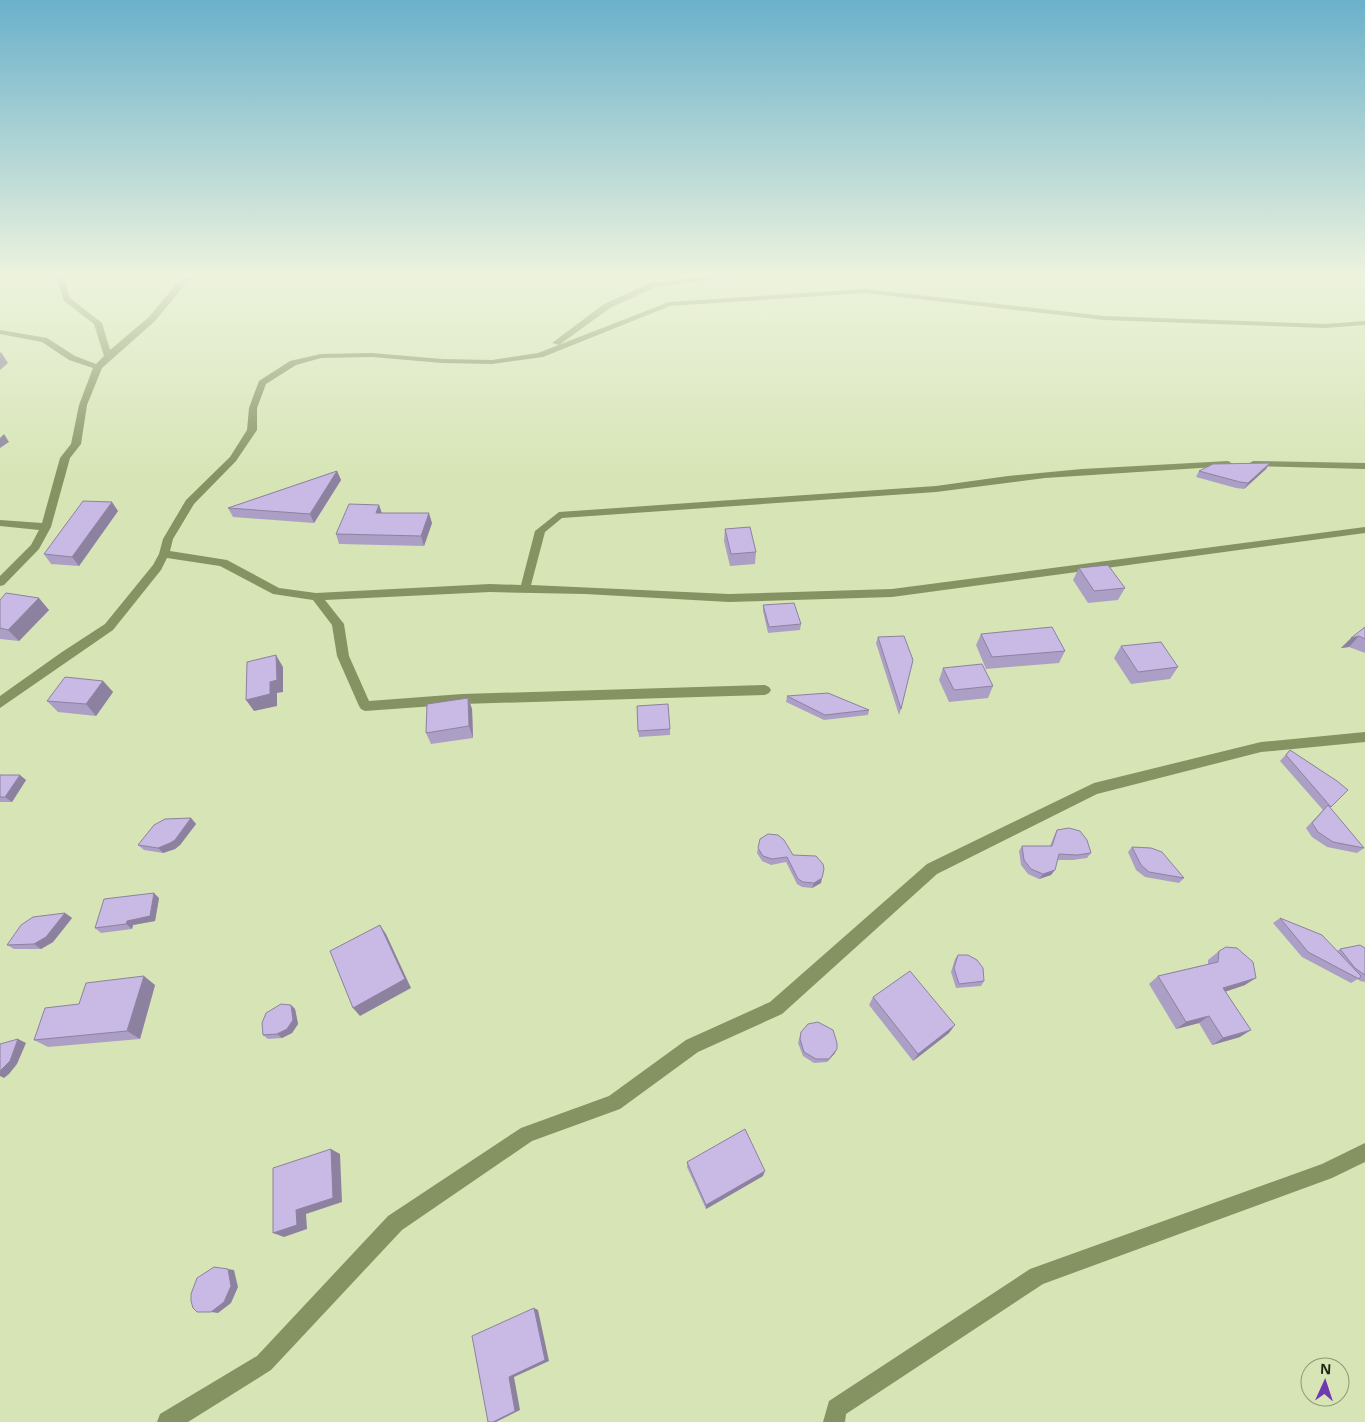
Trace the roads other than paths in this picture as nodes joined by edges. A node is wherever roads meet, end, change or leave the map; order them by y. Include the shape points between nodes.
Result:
1 (48, 342) edge
2 (104, 342) edge
3 (124, 342) edge
4 (557, 342) edge
5 (572, 342) edge
6 (540, 355) junction
7 (108, 356) junction
8 (98, 367) junction
9 (1365, 466) edge
10 (0, 523) edge
11 (46, 527) junction
12 (1365, 530) edge
13 (164, 554) junction
14 (0, 582) edge
15 (526, 589) junction
16 (316, 597) junction
17 (765, 690) dead end
18 (0, 703) edge
19 (1365, 737) edge
20 (1365, 1152) edge
21 (168, 1422) edge
22 (834, 1422) edge

1 - 8 street via 72,358
2 - 7 street
3 - 7 street
4 - 6 street
5 - 6 street
6 - 13 street via 492,362 372,355 321,356 293,363 262,383 253,408 252,430 233,459 190,502 168,539
7 - 8 street
8 - 11 street via 83,405 76,444 65,458
9 - 15 street via 1154,466 936,489 560,515 540,531
10 - 11 street
11 - 14 street via 35,548
12 - 15 street via 892,593 729,598
13 - 16 street via 223,563 278,591
13 - 18 street via 109,627
15 - 16 street
16 - 17 street via 338,624 343,656 365,706 462,699
19 - 21 street via 1261,747 1094,788 932,869 776,1008 692,1046 614,1103 527,1134 395,1223 264,1363
20 - 22 street via 1326,1172 1037,1276 836,1408

